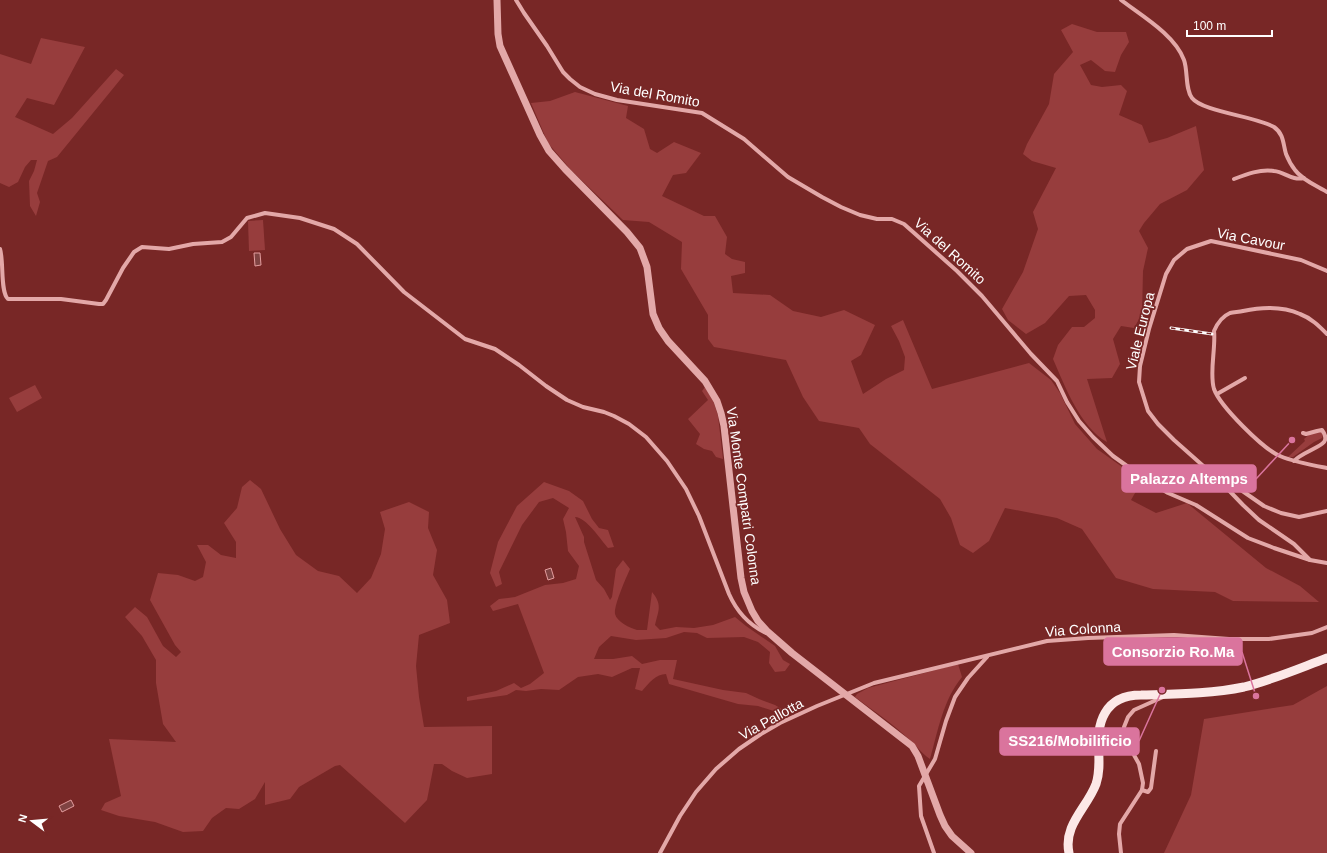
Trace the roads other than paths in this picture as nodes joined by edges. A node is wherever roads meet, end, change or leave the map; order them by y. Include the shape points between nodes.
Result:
1 (497, 0) edge
2 (516, 0) edge
3 (1121, 0) edge
4 (1304, 178) junction
5 (1234, 179) dead end
6 (1327, 192) edge
7 (0, 249) edge
8 (1174, 260) joint
9 (1327, 271) edge
10 (1327, 334) edge
11 (1245, 378) dead end
12 (1217, 394) junction
13 (1303, 433) dead end
14 (1294, 461) junction
15 (1327, 468) edge
16 (1218, 479) junction
17 (1327, 511) edge
18 (1310, 560) junction
19 (1327, 563) edge
20 (1327, 627) edge
21 (772, 635) junction
22 (988, 656) junction
23 (1327, 658) edge
24 (1171, 694) junction
25 (847, 695) junction
26 (1156, 751) dead end
27 (925, 775) junction
28 (1142, 790) junction
29 (660, 853) edge
30 (934, 853) edge
31 (971, 853) edge
32 (1069, 853) edge
33 (1120, 853) edge

1 - 21 street, Via Monte Compatri Colonna via 500,46 544,141 556,159 638,246 647,267 656,324 705,381 717,401 725,430 742,584 752,611
2 - 18 street, Via del Romito via 563,72 580,87 617,100 702,113 744,139 788,176 822,197 860,215 892,219 902,223 982,296 1057,381 1074,413 1112,456 1168,493 1196,505 1253,540
3 - 4 street via 1165,33 1175,44 1185,61 1188,89 1192,99 1206,107 1274,127 1282,136 1290,162
4 - 5 street via 1294,179 1278,172 1266,171
4 - 6 street
7 - 21 street via 4,294 8,299 61,299 103,304 120,272 132,255 142,247 171,249 192,244 222,242 247,218 265,213 300,218 334,229 353,240 404,292 464,338 495,350 567,400 614,416 646,437 667,461 686,489 737,609 753,626
8 - 9 street, Via Cavour via 1191,247 1212,241 1301,260
8 - 16 street, Viale Europa via 1166,274 1149,329 1139,382 1148,412 1174,440
10 - 12 street via 1308,318 1287,309 1257,308 1230,313 1214,331 1213,377
11 - 12 street
12 - 14 street via 1257,440 1278,456
13 - 14 street via 1322,430 1326,439
14 - 15 street
16 - 17 street via 1228,481 1264,506 1281,513 1299,516
16 - 18 street, Viale Europa via 1255,516 1294,544
18 - 19 street
20 - 22 street, Via Colonna via 1312,633 1270,639 1174,635 1047,641
21 - 25 street, Via Monte Compatri Colonna
22 - 25 street, Via Colonna via 880,681
22 - 27 street via 965,681 955,697 935,759
23 - 24 main road via 1244,687
24 - 28 street via 1134,710 1124,727 1125,740 1140,767
24 - 32 main road via 1127,696 1115,702 1105,713 1099,732 1097,779 1092,793 1069,832
25 - 27 street, Via Monte Compatri Colonna via 912,746
25 - 29 street, Via Pallotta via 776,725 732,755 696,792
26 - 28 street via 1152,786 1148,792
27 - 30 street via 919,786 920,807
27 - 31 street, Via Monte Compatri Colonna via 945,826
28 - 33 street via 1120,824

